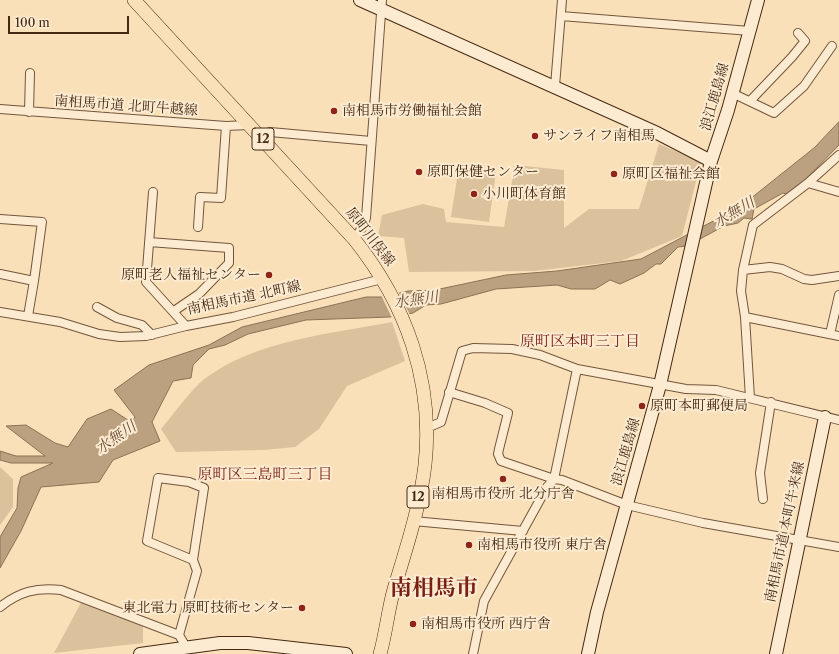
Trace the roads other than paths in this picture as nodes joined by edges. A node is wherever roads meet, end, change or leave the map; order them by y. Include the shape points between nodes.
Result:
1 (134, 0) edge
2 (360, 0) edge
3 (562, 0) edge
4 (758, 0) edge
5 (382, 5) edge
6 (561, 16) junction
7 (750, 31) junction
8 (798, 33) dead end
9 (832, 46) dead end
10 (30, 73) dead end
11 (555, 86) junction
12 (732, 93) junction
13 (750, 101) junction
14 (0, 109) edge
15 (29, 112) junction
16 (249, 125) junction
17 (226, 126) junction
18 (261, 138) junction
19 (371, 141) junction
20 (839, 156) edge
21 (711, 161) junction
22 (808, 183) junction
23 (153, 192) dead end
24 (839, 192) edge
25 (0, 219) edge
26 (198, 227) dead end
27 (354, 239) junction
28 (149, 242) junction
29 (743, 270) junction
30 (0, 274) edge
31 (839, 276) edge
32 (34, 281) junction
33 (384, 281) junction
34 (839, 295) edge
35 (97, 307) dead end
36 (0, 312) edge
37 (174, 312) junction
38 (28, 316) junction
39 (745, 317) junction
40 (186, 326) junction
41 (152, 334) junction
42 (830, 334) junction
43 (839, 336) edge
44 (577, 370) junction
45 (660, 385) junction
46 (449, 392) junction
47 (750, 398) junction
48 (770, 402) junction
49 (825, 417) junction
50 (839, 420) edge
51 (427, 428) junction
52 (554, 479) junction
53 (764, 499) dead end
54 (627, 505) junction
55 (413, 521) junction
56 (523, 531) junction
57 (798, 540) junction
58 (839, 547) edge
59 (193, 560) junction
60 (0, 607) edge
61 (179, 635) junction
62 (186, 647) junction
63 (316, 652) edge
64 (140, 654) edge
65 (346, 654) edge
66 (380, 654) edge
67 (473, 654) edge
68 (588, 654) edge
69 (776, 654) edge

1 - 16 main road, 原町川俣線 / 12
2 - 5 street
3 - 6 street
4 - 7 street, 浪江鹿島線
5 - 11 street
5 - 19 street
6 - 7 street
6 - 11 street
7 - 12 street, 浪江鹿島線
8 - 13 street via 805,41
9 - 13 street via 804,86 774,113
10 - 15 street
11 - 21 street
12 - 13 street
12 - 21 street, 浪江鹿島線
14 - 15 street, 南相馬市道 北町牛越線
15 - 17 street, 南相馬市道 北町牛越線
16 - 17 street, 南相馬市道 北町牛越線
16 - 18 main road, 原町川俣線 / 12
17 - 26 street via 221,198 200,197
18 - 19 street via 270,132
18 - 27 main road, 原町川俣線 / 12
19 - 27 street via 366,218
20 - 22 street
21 - 45 street, 浪江鹿島線
22 - 24 street
22 - 29 street via 753,225
23 - 28 street, 南相馬市道 北町線
25 - 32 street via 42,222
27 - 33 main road, 原町川俣線 / 12
28 - 37 street, 南相馬市道 北町線 via 146,282
28 - 37 street via 229,248 229,262 199,294
29 - 31 street via 770,267 812,280
29 - 39 street via 741,291
30 - 32 street
32 - 38 street
33 - 40 street, 南相馬市道 北町線
33 - 51 main road, 原町川俣線 / 12 via 398,306 410,338 421,382
34 - 42 street
35 - 41 street via 117,318 142,325
36 - 38 street
37 - 40 street, 南相馬市道 北町線
38 - 41 street via 77,326 99,334 138,338
39 - 42 street
39 - 47 street
40 - 41 street
42 - 43 street
44 - 45 street
44 - 46 street via 540,355 512,349 473,348 462,351
44 - 52 street
45 - 47 street via 716,390
45 - 54 street, 浪江鹿島線
46 - 51 street via 441,422
46 - 52 street via 485,403 508,414 498,454 501,461
47 - 48 street
48 - 49 street
48 - 53 street via 760,473
49 - 50 street
49 - 57 street, 南相馬市道 本町牛来線
51 - 55 main road, 原町川俣線 / 12 via 425,467
52 - 54 street
52 - 56 street
54 - 57 street via 703,523
54 - 68 street, 浪江鹿島線
55 - 56 street
55 - 66 main road, 原町川俣線 / 12
56 - 67 street via 484,601
57 - 58 street
57 - 69 street, 南相馬市道 本町牛来線
59 - 59 street via 147,542 158,478 189,482 204,488
59 - 61 street via 197,571
60 - 61 street via 28,590 61,590
61 - 62 street
62 - 63 street via 248,643
62 - 64 street
63 - 65 street

